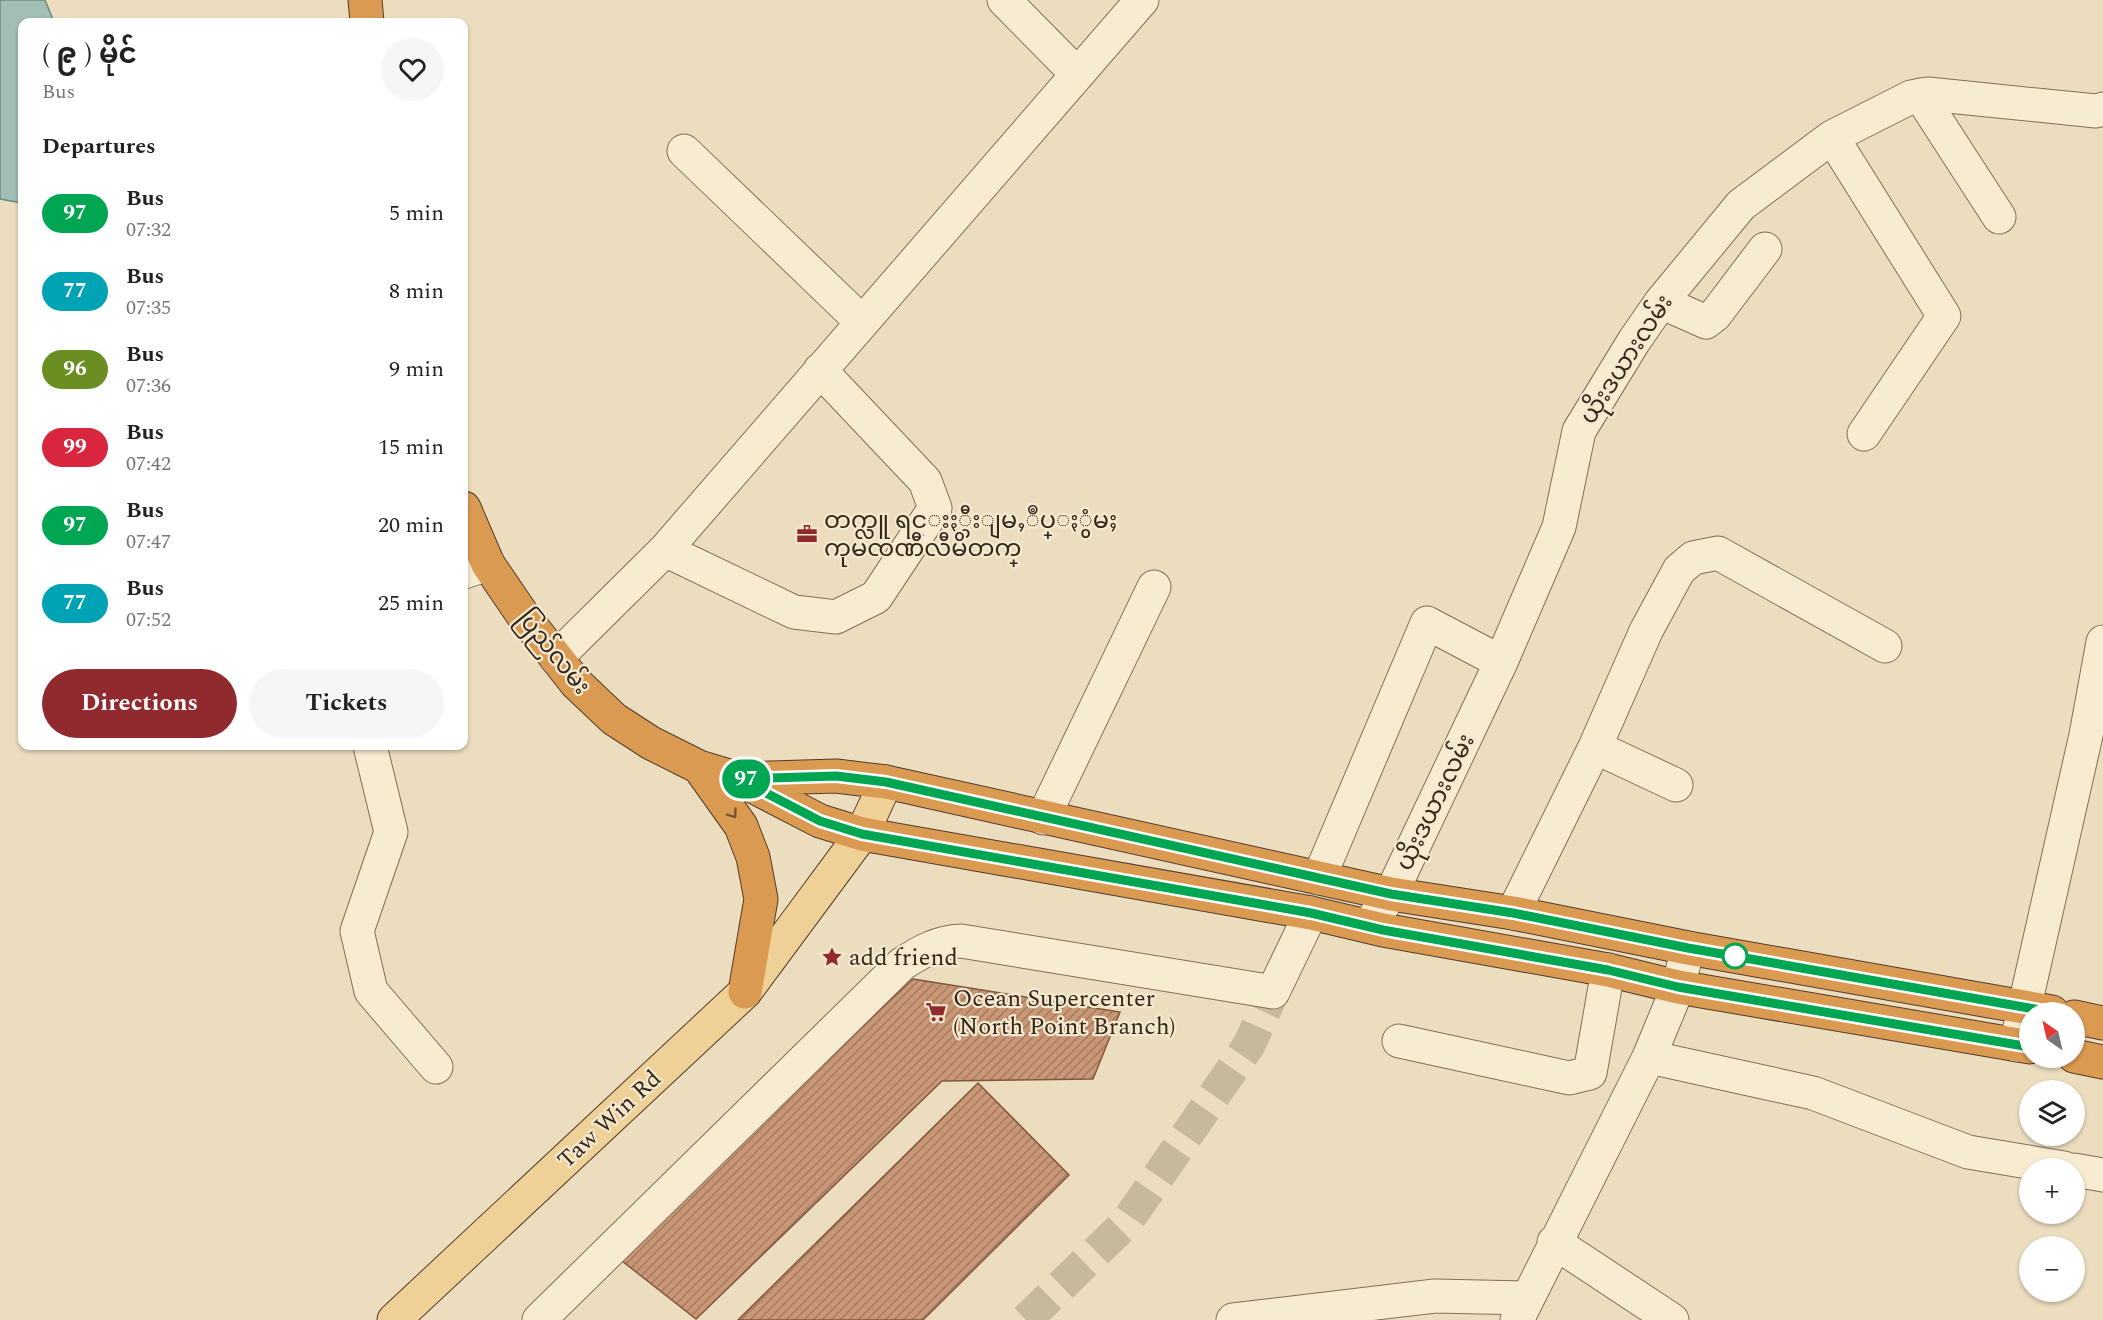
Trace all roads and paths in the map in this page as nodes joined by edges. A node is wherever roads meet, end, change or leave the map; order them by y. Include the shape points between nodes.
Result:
1 (365, 0) edge
2 (1004, 0) edge
3 (1142, 0) edge
4 (367, 18) edge
5 (1077, 74) junction
6 (1920, 95) junction
7 (2103, 110) edge
8 (1832, 137) junction
9 (684, 151) dead end
10 (1999, 218) dead end
11 (1765, 249) dead end
12 (1661, 302) junction
13 (862, 322) junction
14 (820, 370) junction
15 (1864, 434) dead end
16 (468, 528) edge
17 (665, 550) junction
18 (476, 568) edge
19 (1154, 587) dead end
20 (2103, 642) edge
21 (1884, 646) dead end
22 (556, 658) junction
23 (1502, 662) junction
24 (1595, 747) junction
25 (371, 750) edge
26 (692, 763) junction
27 (739, 779) junction
28 (886, 782) junction
29 (1676, 785) dead end
30 (1043, 818) junction
31 (862, 834) junction
32 (1319, 878) junction
33 (1391, 894) junction
34 (1311, 913) junction
35 (1513, 913) junction
36 (1368, 926) junction
37 (1688, 948) junction
38 (1608, 970) junction
39 (1678, 987) junction
40 (744, 992) junction
41 (2039, 1002) edge
42 (2019, 1007) edge
43 (2085, 1019) edge
44 (2103, 1023) edge
45 (1399, 1041) dead end
46 (2019, 1045) edge
47 (1649, 1057) junction
48 (2085, 1058) edge
49 (2103, 1062) edge
50 (436, 1067) dead end
51 (2019, 1160) edge
52 (2085, 1172) edge
53 (2103, 1175) edge
54 (1554, 1242) junction
55 (1523, 1309) edge
56 (394, 1320) edge
57 (539, 1320) edge
58 (1233, 1320) edge
59 (1672, 1320) edge

1 - 4 highway
2 - 5 street
3 - 5 street
5 - 13 street
6 - 7 street, ယိုးဒယားလမ်း
6 - 8 street, ယိုးဒယားလမ်း
6 - 10 street
8 - 12 street, ယိုးဒယားလမ်း via 1741,205
8 - 15 street via 1944,316
9 - 13 street
11 - 12 street via 1706,322
12 - 23 street, ယိုးဒယားလမ်း via 1579,431 1559,527
13 - 14 street
14 - 17 street
14 - 17 street via 925,481 935,508 876,597 836,617 794,612
16 - 18 highway, ပြည်လမ်း
17 - 22 street
18 - 22 highway, ပြည်လမ်း
19 - 30 street
20 - 41 street
21 - 24 street via 1718,553 1693,558 1679,570 1646,631
22 - 26 highway, ပြည်လမ်း via 614,719
23 - 32 street via 1427,623
23 - 33 street, ယိုးဒယားလမ်း
24 - 29 street
24 - 35 street
25 - 50 street via 391,832 357,931 371,991
26 - 27 highway
26 -> 40 highway via 741,826 753,857 761,899
27 - 28 highway via 836,776
27 - 31 highway via 820,821
28 - 30 highway
28 - 31 main road, Taw Win Rd
30 - 32 highway
31 - 34 highway
31 - 40 main road, Taw Win Rd
32 - 33 highway
33 - 35 highway
33 - 36 street, ယိုးဒယားလမ်း
34 - 36 highway
34 - 57 street via 1273,993 961,941 942,942 920,952 902,964
35 - 37 highway
36 - 38 highway
37 - 39 street
37 - 42 highway
38 - 39 highway
38 - 45 street via 1590,1073 1569,1078
39 - 46 highway
39 - 47 street
40 - 56 main road, Taw Win Rd
43 - 44 highway
47 - 51 street via 1813,1093 1968,1152
47 - 54 street
48 - 49 highway
52 - 53 street
54 - 55 street
54 - 59 street
55 - 58 street via 1435,1296

